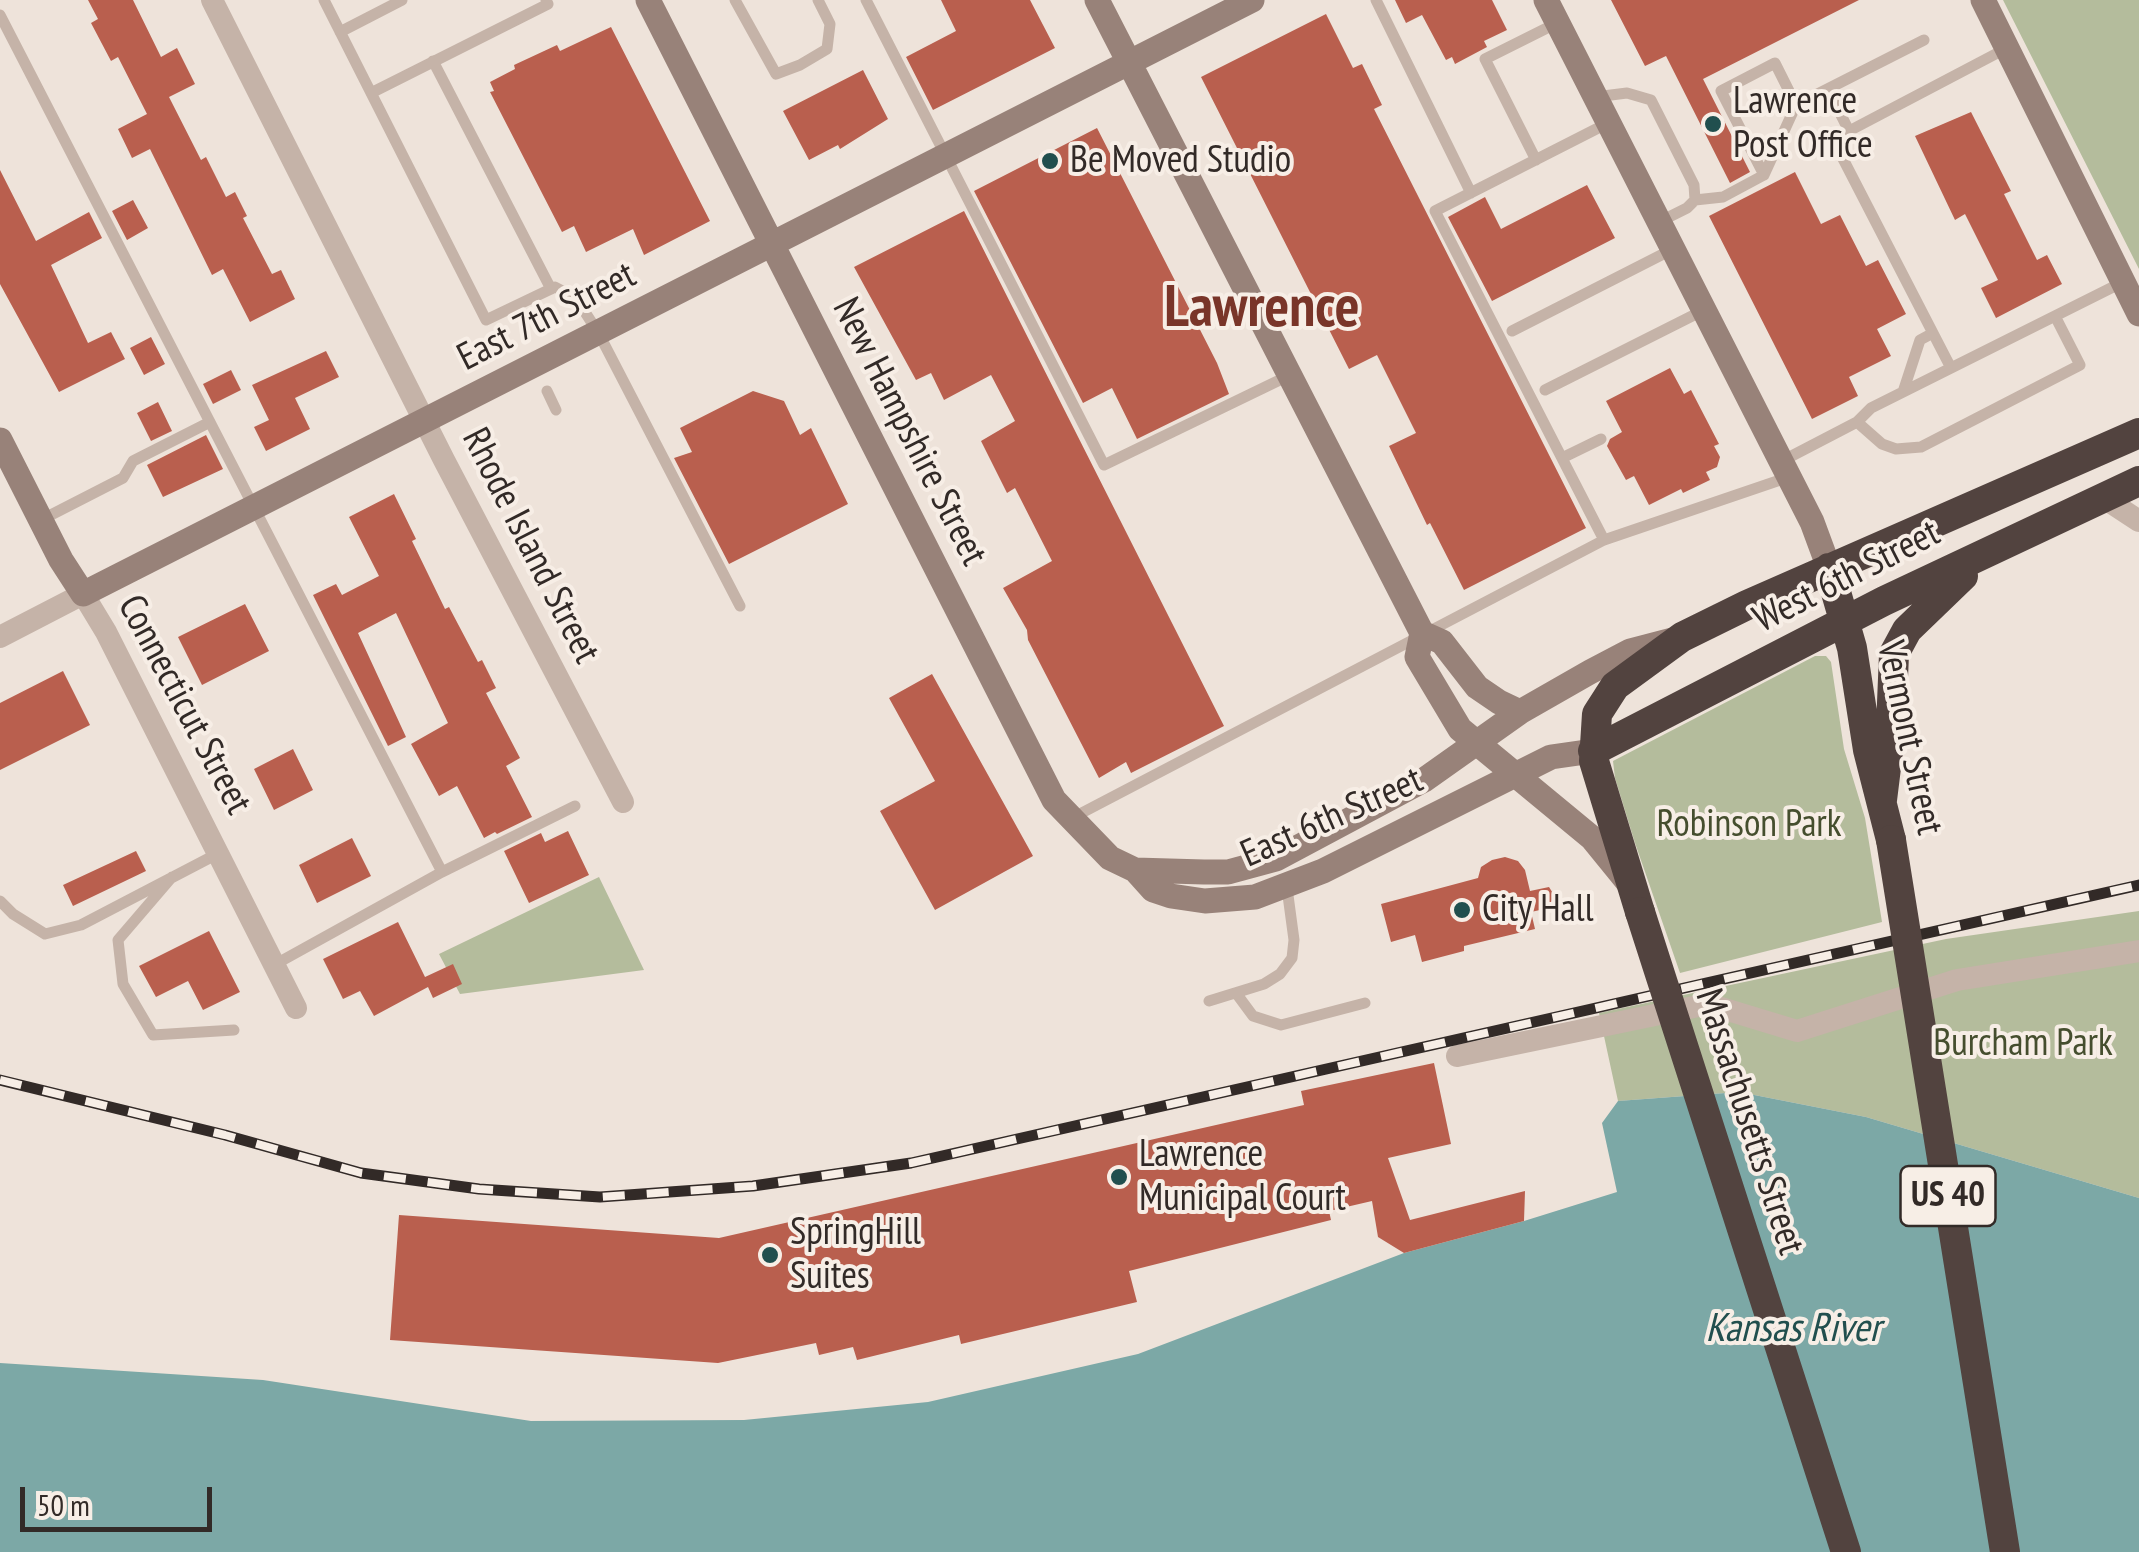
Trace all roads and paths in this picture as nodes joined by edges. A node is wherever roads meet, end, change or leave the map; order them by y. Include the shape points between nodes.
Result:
1 (212, 0) edge
2 (324, 0) edge
3 (402, 0) edge
4 (546, 0) edge
5 (648, 0) edge
6 (735, 0) edge
7 (818, 0) edge
8 (866, 0) edge
9 (1097, 0) edge
10 (1252, 0) edge
11 (1376, 0) edge
12 (1983, 0) edge
13 (1551, 11) edge
14 (0, 15) edge
15 (340, 32) junction
16 (1924, 40) dead end
17 (2006, 48) junction
18 (433, 61) junction
19 (1129, 63) junction
20 (1828, 89) junction
21 (371, 93) junction
22 (1595, 97) junction
23 (1796, 105) junction
24 (1608, 123) junction
25 (1840, 153) dead end
26 (946, 156) junction
27 (1536, 160) junction
28 (1764, 174) junction
29 (1471, 193) junction
30 (1695, 200) junction
31 (1659, 222) junction
32 (771, 243) junction
33 (1673, 250) junction
34 (2123, 282) junction
35 (551, 289) junction
36 (1704, 310) junction
37 (2139, 314) edge
38 (2055, 316) junction
39 (1512, 331) dead end
40 (1933, 333) junction
41 (599, 334) junction
42 (1951, 368) junction
43 (1288, 376) junction
44 (1545, 390) dead end
45 (547, 392) dead end
46 (1903, 392) junction
47 (556, 410) dead end
48 (426, 420) junction
49 (210, 422) junction
50 (1857, 422) junction
51 (2139, 433) edge
52 (1601, 439) dead end
53 (0, 440) edge
54 (1562, 458) junction
55 (1785, 469) junction
56 (2139, 481) edge
57 (2104, 498) junction
58 (254, 508) junction
59 (41, 520) junction
60 (2139, 520) edge
61 (1604, 540) junction
62 (1996, 548) junction
63 (1828, 568) junction
64 (82, 594) junction
65 (740, 606) dead end
66 (1844, 621) junction
67 (1422, 633) junction
68 (1682, 637) junction
69 (0, 638) edge
70 (1520, 712) junction
71 (1476, 744) junction
72 (1593, 751) junction
73 (1515, 774) junction
74 (1882, 800) junction
75 (622, 802) dead end
76 (575, 806) dead end
77 (1070, 819) junction
78 (218, 853) junction
79 (1136, 870) junction
80 (442, 872) junction
81 (172, 877) junction
82 (1287, 888) junction
83 (1636, 900) junction
84 (0, 901) edge
85 (2139, 951) edge
86 (274, 964) junction
87 (1236, 993) junction
88 (1209, 1001) dead end
89 (1365, 1004) dead end
90 (296, 1008) dead end
91 (234, 1030) dead end
92 (1457, 1056) dead end
93 (1846, 1552) edge
94 (2005, 1552) edge

1 - 48 street, Rhode Island Street
2 - 15 lane
3 - 15 lane
4 - 18 lane
5 - 32 street, New Hampshire Street
6 - 7 lane via 776,74 827,48 830,24
8 - 26 lane
9 - 19 street, Massachusetts Street
10 - 19 street, East 7th Street
11 - 29 lane
12 - 17 street
13 - 22 street, Vermont Street
13 - 27 lane via 1485,60
14 - 49 lane
15 - 21 lane
16 - 20 lane
17 - 20 lane via 1849,131
17 - 34 street
18 - 21 lane
18 - 35 lane
19 - 26 street, East 7th Street
19 - 43 street, Massachusetts Street
20 - 23 lane
21 - 35 lane via 486,320
22 - 24 street, Vermont Street
22 - 30 lane via 1627,92 1651,100 1694,185
23 - 28 lane
23 - 28 lane via 1775,63 1722,90
24 - 27 lane
24 - 31 street, Vermont Street
25 - 40 lane
26 - 32 street, East 7th Street
26 - 43 lane via 1104,465
27 - 29 lane
28 - 30 lane via 1722,197
29 - 54 lane via 1435,211
30 - 31 lane
31 - 33 street, Vermont Street
32 - 41 street, East 7th Street
32 - 77 street, New Hampshire Street via 1054,800
33 - 36 street, Vermont Street
33 - 39 lane
34 - 37 street
34 - 38 lane
35 - 41 lane via 576,298
36 - 44 lane
36 - 55 street, Vermont Street
38 - 42 lane
38 - 50 lane via 2080,366 1921,447 1882,444
40 - 42 lane
40 - 46 lane via 1920,340
41 - 48 street, East 7th Street
41 - 65 lane
42 - 46 lane
43 - 67 street, Massachusetts Street
45 - 47 lane
46 - 50 lane
48 - 58 street, East 7th Street
48 - 75 street, Rhode Island Street
49 - 58 lane
49 - 59 lane via 132,461 124,478
50 - 55 lane
51 - 63 highway, West 6th Street
52 - 54 lane
53 - 59 street, Connecticut Street
54 - 61 lane
55 - 61 lane
55 - 63 street, Vermont Street
56 - 57 highway, West 6th Street / US 40
57 - 60 street
57 - 62 highway, West 6th Street / US 40
58 - 64 street, East 7th Street
58 - 80 lane
59 - 64 street, Connecticut Street
61 - 67 lane
62 - 66 highway, West 6th Street
62 - 74 highway, US 40 via 1934,600 1898,644
63 - 66 highway, Vermont Street
63 - 68 highway, West 6th Street
64 - 69 street, East 7th Street
64 - 78 street, Connecticut Street
66 - 72 highway, West 6th Street
66 - 74 highway, Vermont Street
67 - 70 street, Massachusetts Street via 1442,642 1478,686
67 - 71 street, Massachusetts Street via 1418,656 1460,729
67 - 77 lane
68 - 70 street, West 6th Street via 1630,651
68 - 72 highway, West 6th Street via 1615,686 1597,714
70 - 71 street, West 6th Street
71 - 73 street, Massachusetts Street
71 - 79 street, East 6th Street via 1424,780 1276,859 1228,872
72 - 73 street, West 6th Street via 1551,757
72 - 83 highway, Massachusetts Street
73 - 82 street, East 6th Street
73 - 83 street, Massachusetts Street via 1592,838
74 - 94 highway, Vermont Street / US 40, bridge
76 - 80 lane
77 - 79 street, New Hampshire Street via 1110,858
78 - 81 lane
78 - 86 street, Connecticut Street
79 - 82 street, East 6th Street via 1153,890 1205,902
80 - 86 lane
81 - 84 lane via 81,925 46,934
81 - 91 lane via 118,940 123,984 153,1036
82 - 87 lane via 1292,958 1264,984
83 - 93 highway, Massachusetts Street, bridge
85 - 92 street via 1956,980 1797,1031 1708,1004
86 - 90 street, Connecticut Street
87 - 88 lane
87 - 89 lane via 1253,1016 1281,1025

